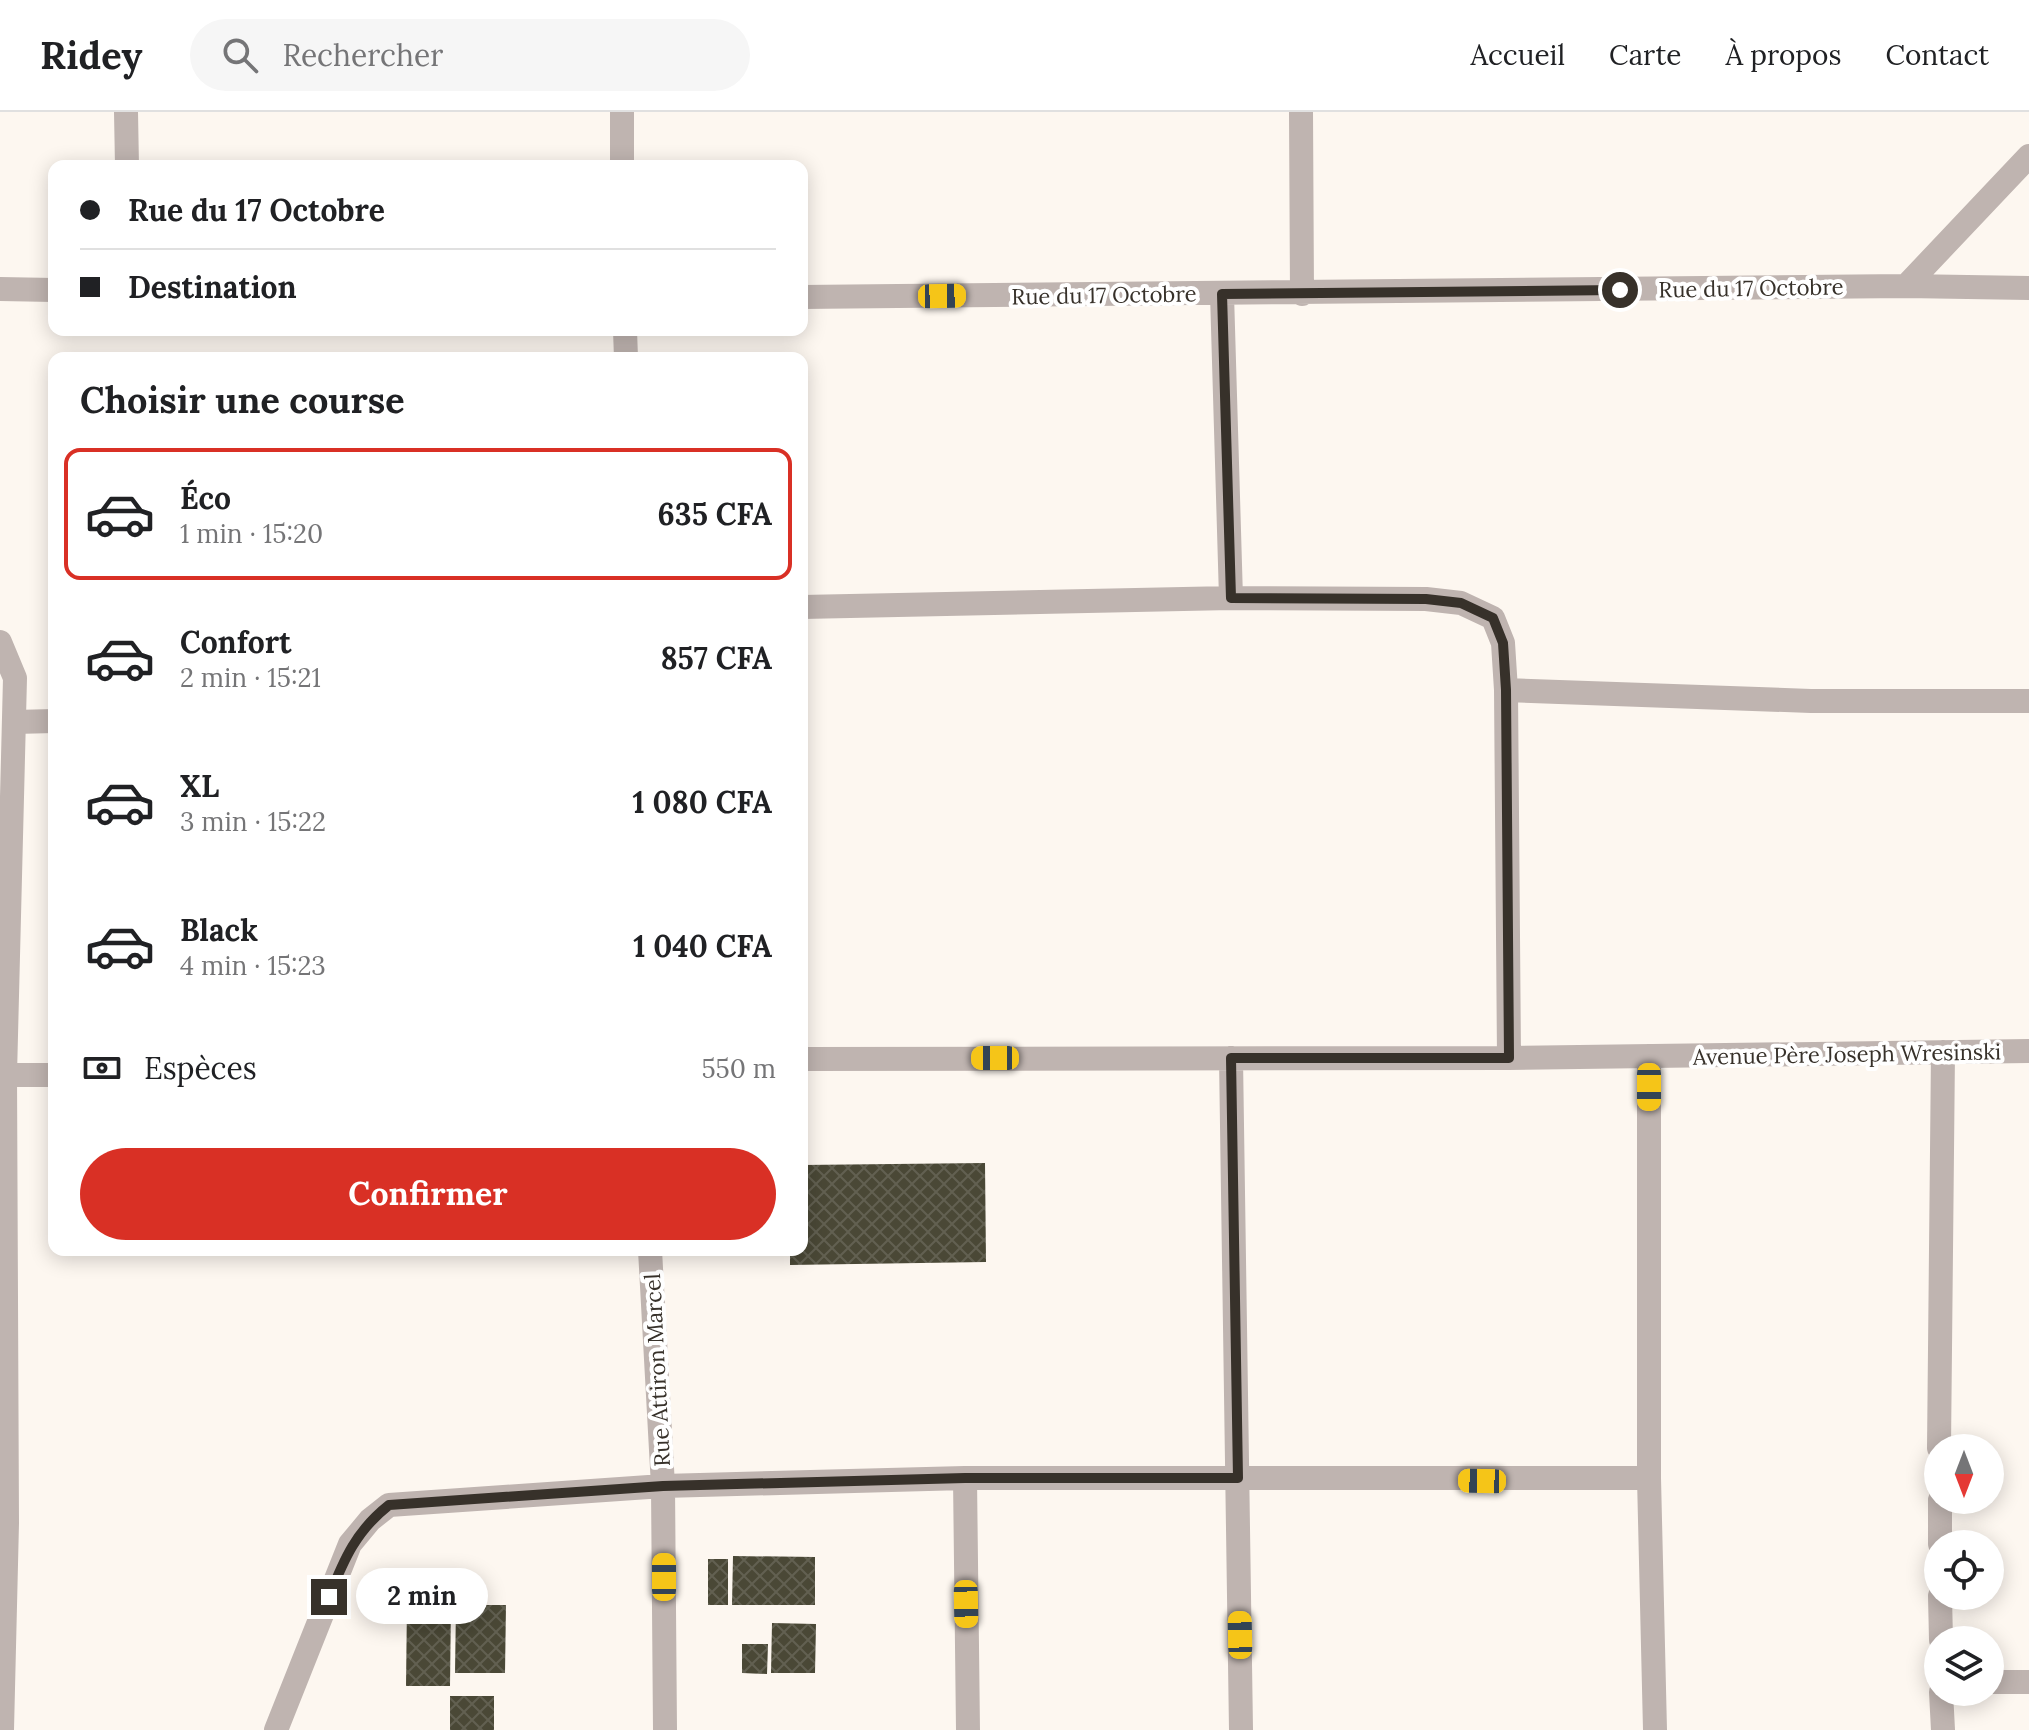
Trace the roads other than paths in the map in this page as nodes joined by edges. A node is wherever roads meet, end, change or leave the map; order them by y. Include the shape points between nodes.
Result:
1 (126, 112) edge
2 (622, 112) edge
3 (1301, 112) edge
4 (2029, 156) edge
5 (127, 160) edge
6 (622, 160) edge
7 (1906, 286) junction
8 (2029, 288) edge
9 (0, 289) edge
10 (48, 290) edge
11 (1222, 294) junction
12 (1302, 294) junction
13 (808, 297) edge
14 (1231, 598) junction
15 (808, 607) edge
16 (0, 642) edge
17 (1506, 690) junction
18 (2029, 701) edge
19 (48, 721) edge
20 (15, 722) junction
21 (2029, 1051) edge
22 (1943, 1052) junction
23 (1649, 1056) junction
24 (1231, 1058) junction
25 (1509, 1058) junction
26 (808, 1059) edge
27 (2, 1075) edge
28 (48, 1075) edge
29 (650, 1256) edge
30 (1939, 1434) edge
31 (965, 1478) junction
32 (1238, 1478) junction
33 (1649, 1478) junction
34 (663, 1486) junction
35 (4, 1523) edge
36 (2004, 1682) edge
37 (2029, 1682) edge
38 (1942, 1706) edge
39 (2, 1730) edge
40 (276, 1730) edge
41 (665, 1730) edge
42 (968, 1730) edge
43 (1241, 1730) edge
44 (1655, 1730) edge
45 (1943, 1730) edge

1 - 5 street
2 - 6 street
3 - 12 street
4 - 7 street
7 - 8 street, Rue du 17 Octobre
7 - 12 street, Rue du 17 Octobre
9 - 10 street
11 - 12 street, Rue du 17 Octobre
11 - 13 street, Rue du 17 Octobre
11 - 14 street
14 - 15 street
14 - 17 street via 1461,603 1493,618 1503,643
16 - 20 street via 15,678
17 - 18 street via 1811,701
17 - 25 street
19 - 20 street
20 - 27 street
21 - 22 street, Avenue Père Joseph Wresinski
22 - 23 street, Avenue Père Joseph Wresinski
22 - 30 street
23 - 25 street, Avenue Père Joseph Wresinski
23 - 33 street
24 - 25 street, Avenue Père Joseph Wresinski
24 - 26 street, Avenue Père Joseph Wresinski
24 - 32 street
27 - 28 street
27 - 35 street
29 - 34 street, Rue Attiron Marcel
31 - 32 street
31 - 34 street
31 - 42 street
32 - 33 street
32 - 43 street
33 - 44 street
34 - 40 street via 389,1505 350,1544
34 - 41 street, Rue Attiron Marcel
35 - 39 street
36 - 37 street
38 - 45 street

